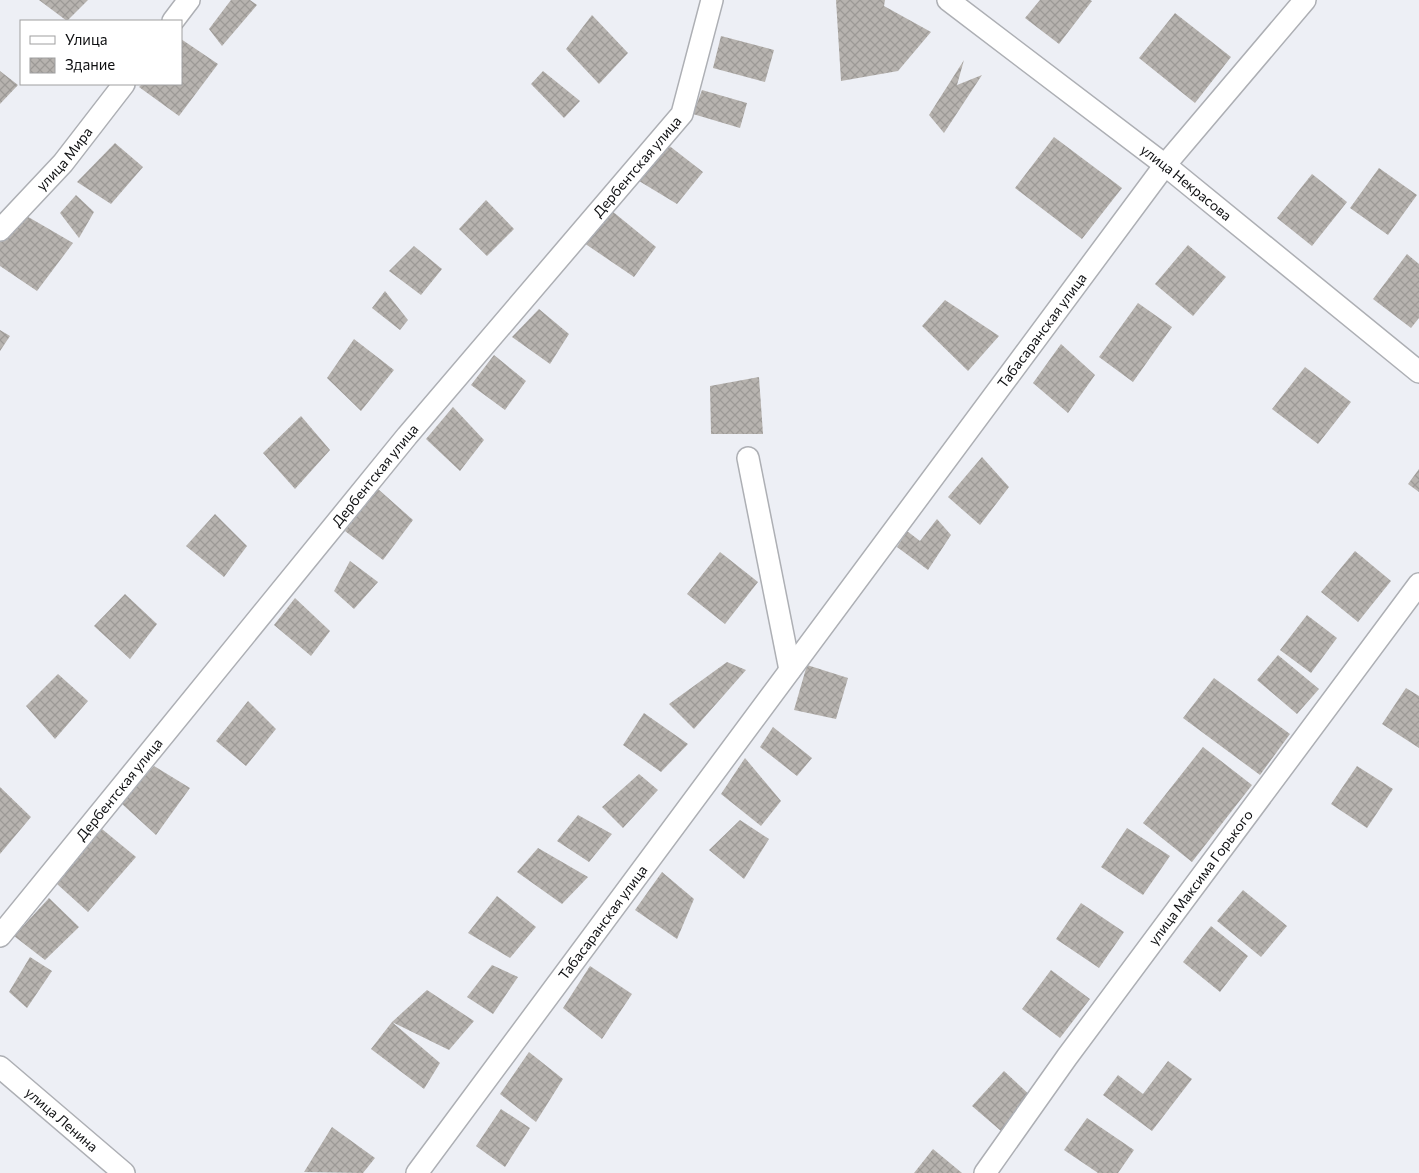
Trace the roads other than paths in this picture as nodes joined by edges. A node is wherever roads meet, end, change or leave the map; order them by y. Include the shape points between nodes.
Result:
1 (189, 0) edge
2 (712, 0) edge
3 (948, 0) edge
4 (1305, 0) edge
5 (174, 20) edge
6 (123, 85) edge
7 (1165, 165) junction
8 (0, 230) edge
9 (1419, 372) edge
10 (748, 458) dead end
11 (1419, 584) edge
12 (790, 670) junction
13 (0, 936) edge
14 (0, 1067) edge
15 (124, 1173) edge
16 (417, 1173) edge
17 (985, 1173) edge

1 - 5 street
2 - 13 street, Дербентская улица via 682,114 407,436
3 - 7 street, улица Некрасова
4 - 7 street, Табасаранская улица
6 - 8 street, улица Мира via 63,162
7 - 9 street, улица Некрасова
7 - 12 street, Табасаранская улица
10 - 12 street
11 - 17 street, улица Максима Горького
12 - 16 street, Табасаранская улица
14 - 15 street, улица Ленина

